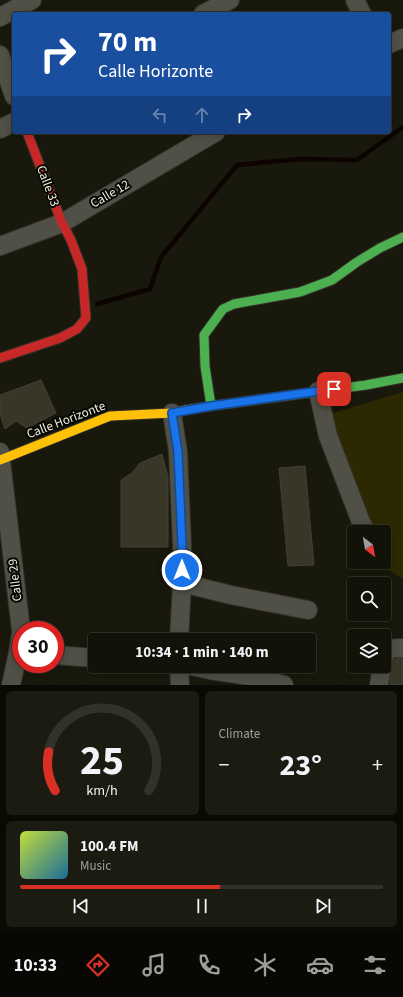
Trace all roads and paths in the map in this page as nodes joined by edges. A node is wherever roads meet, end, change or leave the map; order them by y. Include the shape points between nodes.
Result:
1 (32, 0) edge
2 (230, 0) edge
3 (355, 0) edge
4 (203, 10) edge
5 (361, 12) edge
6 (0, 17) edge
7 (403, 38) edge
8 (391, 43) edge
9 (0, 55) edge
10 (12, 90) edge
11 (12, 123) edge
12 (0, 129) edge
13 (28, 134) edge
14 (213, 134) edge
15 (62, 223) junction
16 (403, 237) edge
17 (0, 246) edge
18 (0, 358) edge
19 (403, 378) edge
20 (318, 391) junction
21 (211, 406) junction
22 (172, 413) junction
23 (0, 457) edge
24 (362, 525) edge
25 (182, 583) junction
26 (308, 610) dead end
27 (20, 621) edge
28 (179, 633) edge
29 (403, 648) edge
30 (391, 649) edge
31 (64, 656) edge
32 (88, 657) edge
33 (14, 673) edge
34 (179, 673) edge
35 (230, 673) edge
36 (381, 673) edge
37 (11, 685) edge
38 (180, 685) edge
39 (284, 685) edge
40 (379, 685) edge

1 - 6 street
2 - 4 street
3 - 5 street
7 - 8 street
9 - 10 street
11 - 12 street
13 - 15 street, Calle 33
14 - 15 street, Calle 12
15 - 17 street, Calle 12
15 - 18 street, Calle 33 via 82,269 86,318 77,329 60,338
16 - 21 street via 380,248 332,280 300,292 234,304 223,309 204,335 205,366
19 - 20 street, Calle Horizonte
20 - 21 street, Calle Horizonte
20 - 24 street via 328,436
21 - 22 street, Calle Horizonte
22 - 23 street, Calle Horizonte via 110,416
22 - 25 street via 178,452
23 - 27 street, Calle 29
25 - 26 street
25 - 28 street
29 - 30 street
31 - 32 street
33 - 37 street, Calle 29
34 - 38 street
35 - 39 street
36 - 40 street

